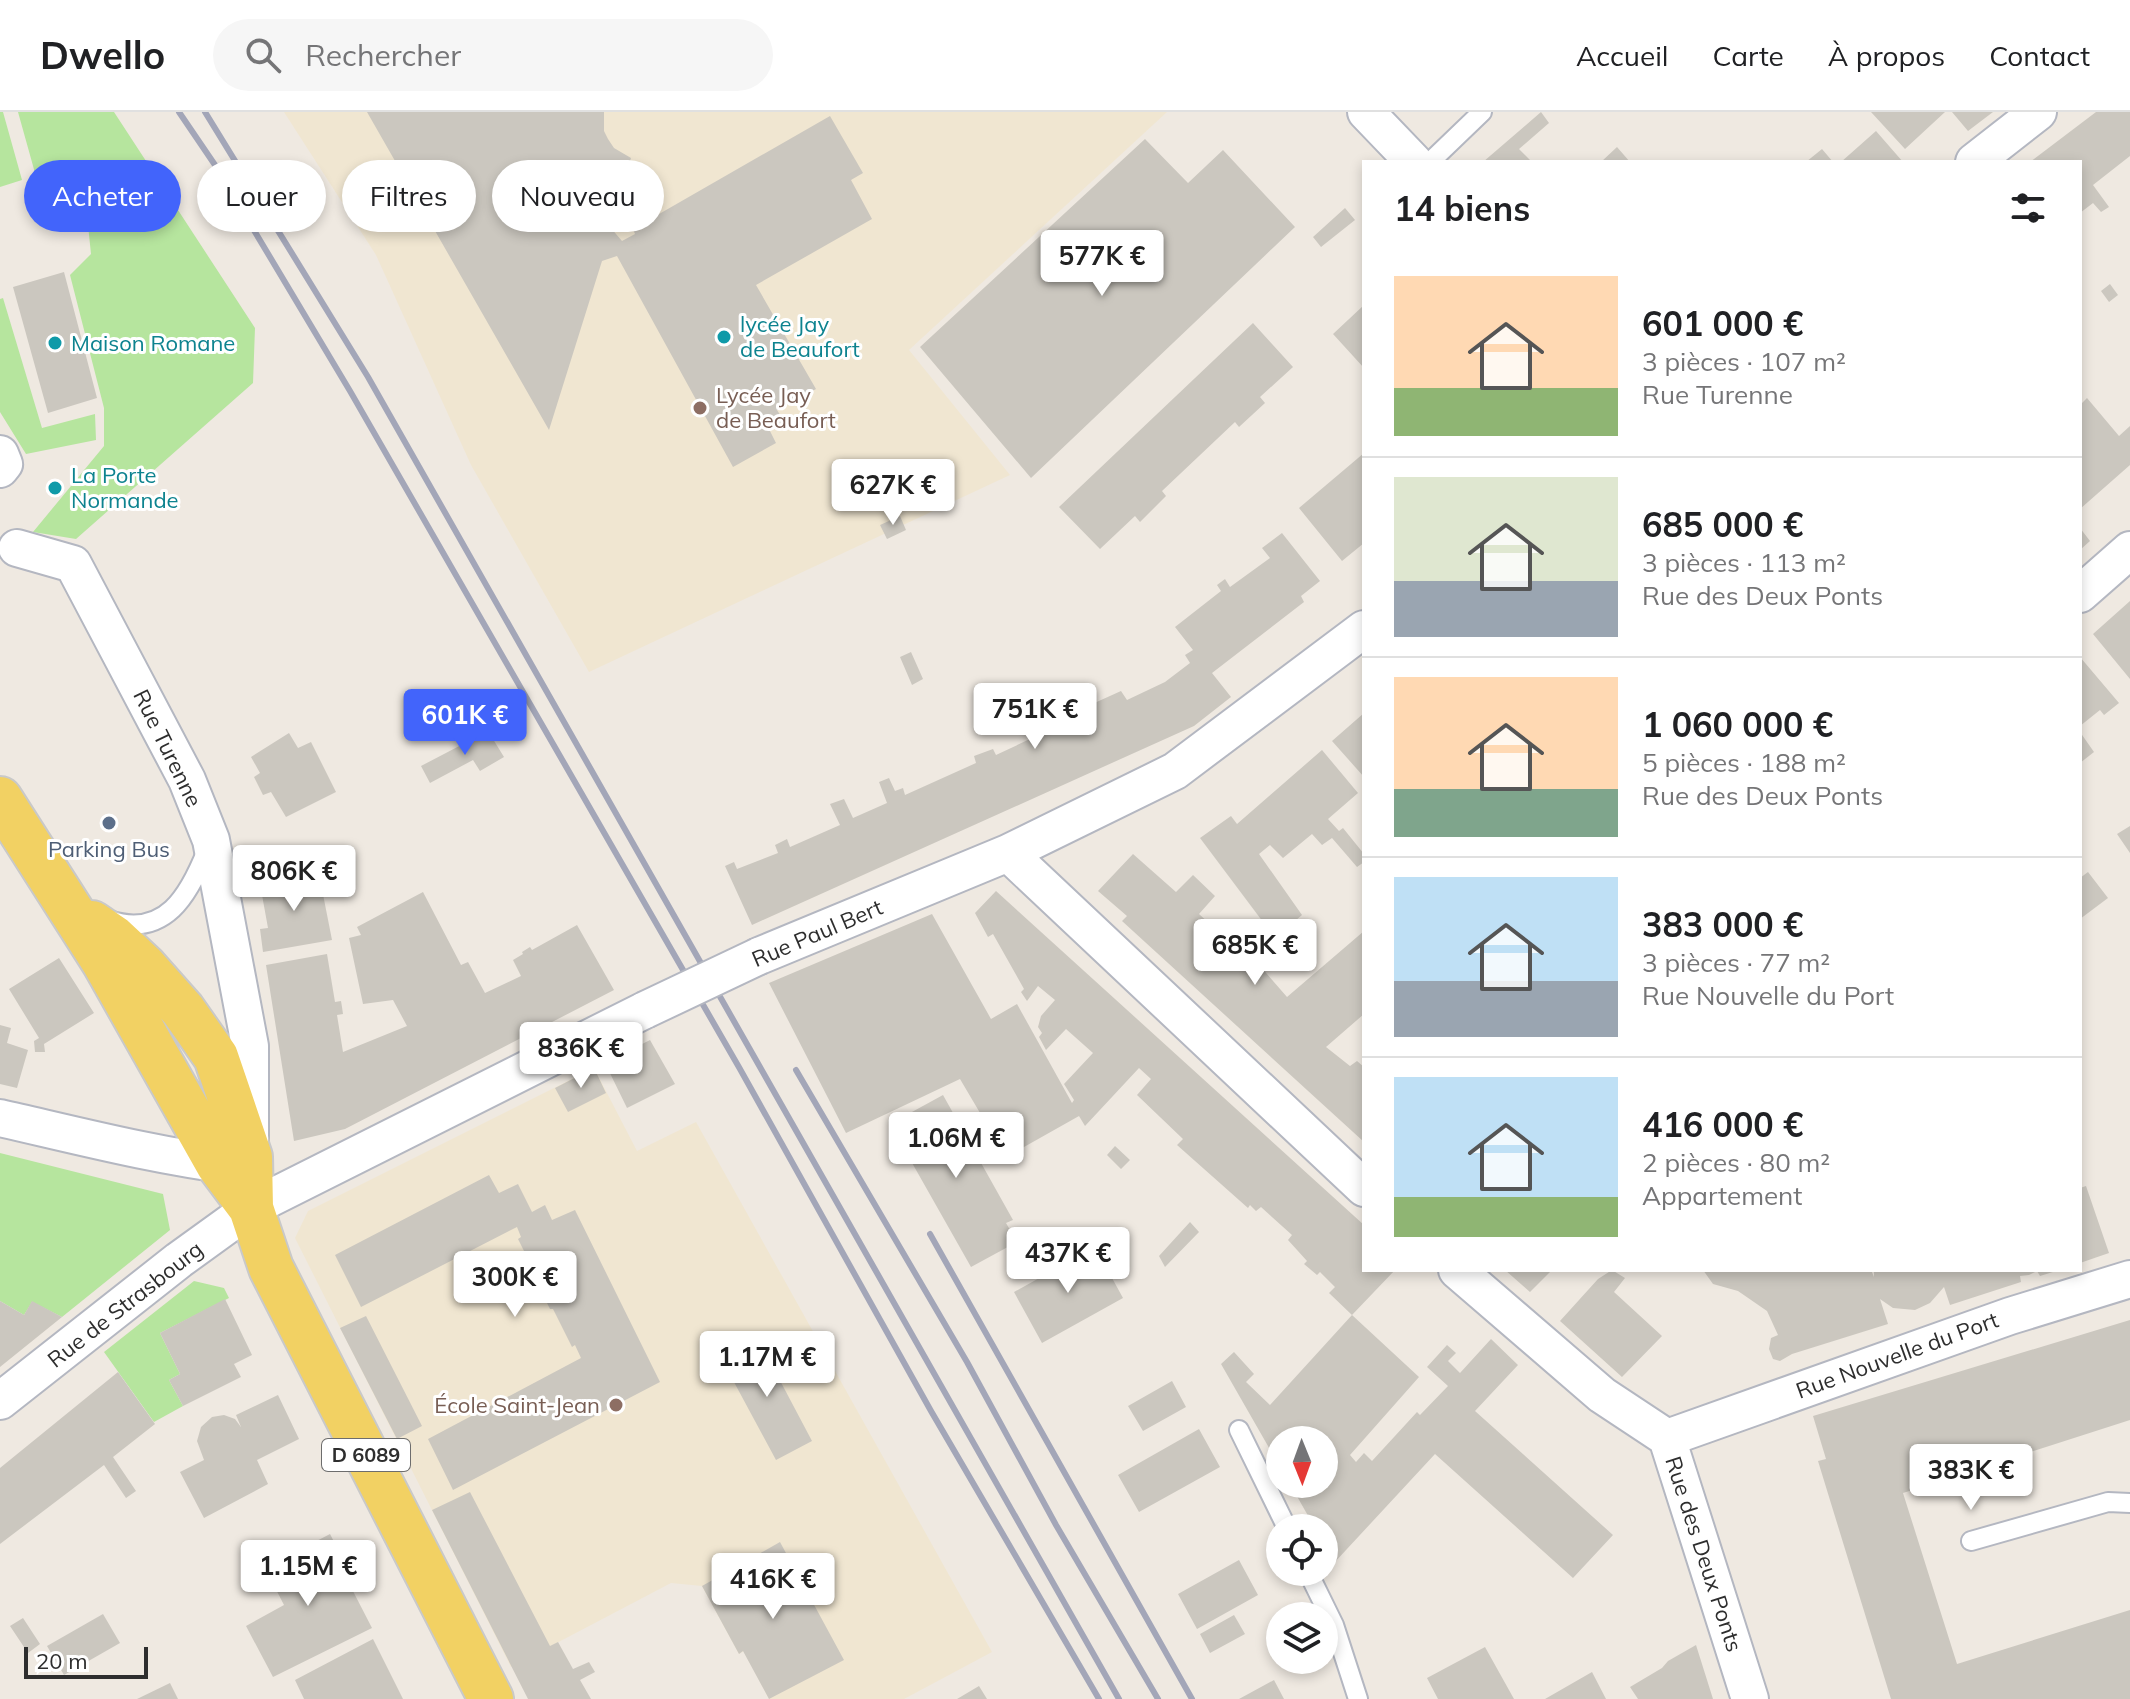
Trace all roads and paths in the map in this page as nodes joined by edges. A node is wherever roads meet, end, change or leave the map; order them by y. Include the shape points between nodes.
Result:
1 (1366, 112) edge
2 (1482, 112) edge
3 (2038, 112) edge
4 (1412, 160) edge
5 (1432, 160) edge
6 (1977, 160) edge
7 (0, 454) edge
8 (0, 469) edge
9 (17, 548) dead end
10 (2130, 550) edge
11 (2082, 592) edge
12 (1362, 631) edge
13 (0, 799) edge
14 (211, 840) junction
15 (1008, 853) junction
16 (67, 905) junction
17 (0, 1118) edge
18 (234, 1160) junction
19 (1362, 1186) edge
20 (251, 1208) junction
21 (1459, 1272) edge
22 (2130, 1279) edge
23 (0, 1401) edge
24 (1239, 1430) dead end
25 (1667, 1438) junction
26 (2130, 1503) edge
27 (1280, 1514) edge
28 (1971, 1541) dead end
29 (1315, 1586) edge
30 (491, 1699) edge
31 (1358, 1699) edge
32 (1750, 1699) edge

1 - 4 street
2 - 5 lane
3 - 6 street
7 - 8 street
9 - 14 street, Rue Turenne via 73,564 187,780
10 - 11 street
12 - 15 street, Rue Paul Bert via 1175,771
13 - 16 main road, D 6089
14 - 16 lane via 197,876 172,912 146,925 120,924
14 - 18 street, Rue Turenne via 250,1046
15 - 19 street
15 - 20 street, Rue Paul Bert, bridge via 759,956
16 - 18 main road, D 6089
17 - 18 street via 145,1152
18 - 20 main road, D 6089
20 - 23 street, Rue de Strasbourg
20 - 30 main road, D 6089 via 271,1268
21 - 25 street, Rue des Deux Ponts via 1602,1395
22 - 25 street, Rue Nouvelle du Port
24 - 27 lane
25 - 32 street, Rue des Deux Ponts
26 - 28 lane via 2108,1502
29 - 31 lane

